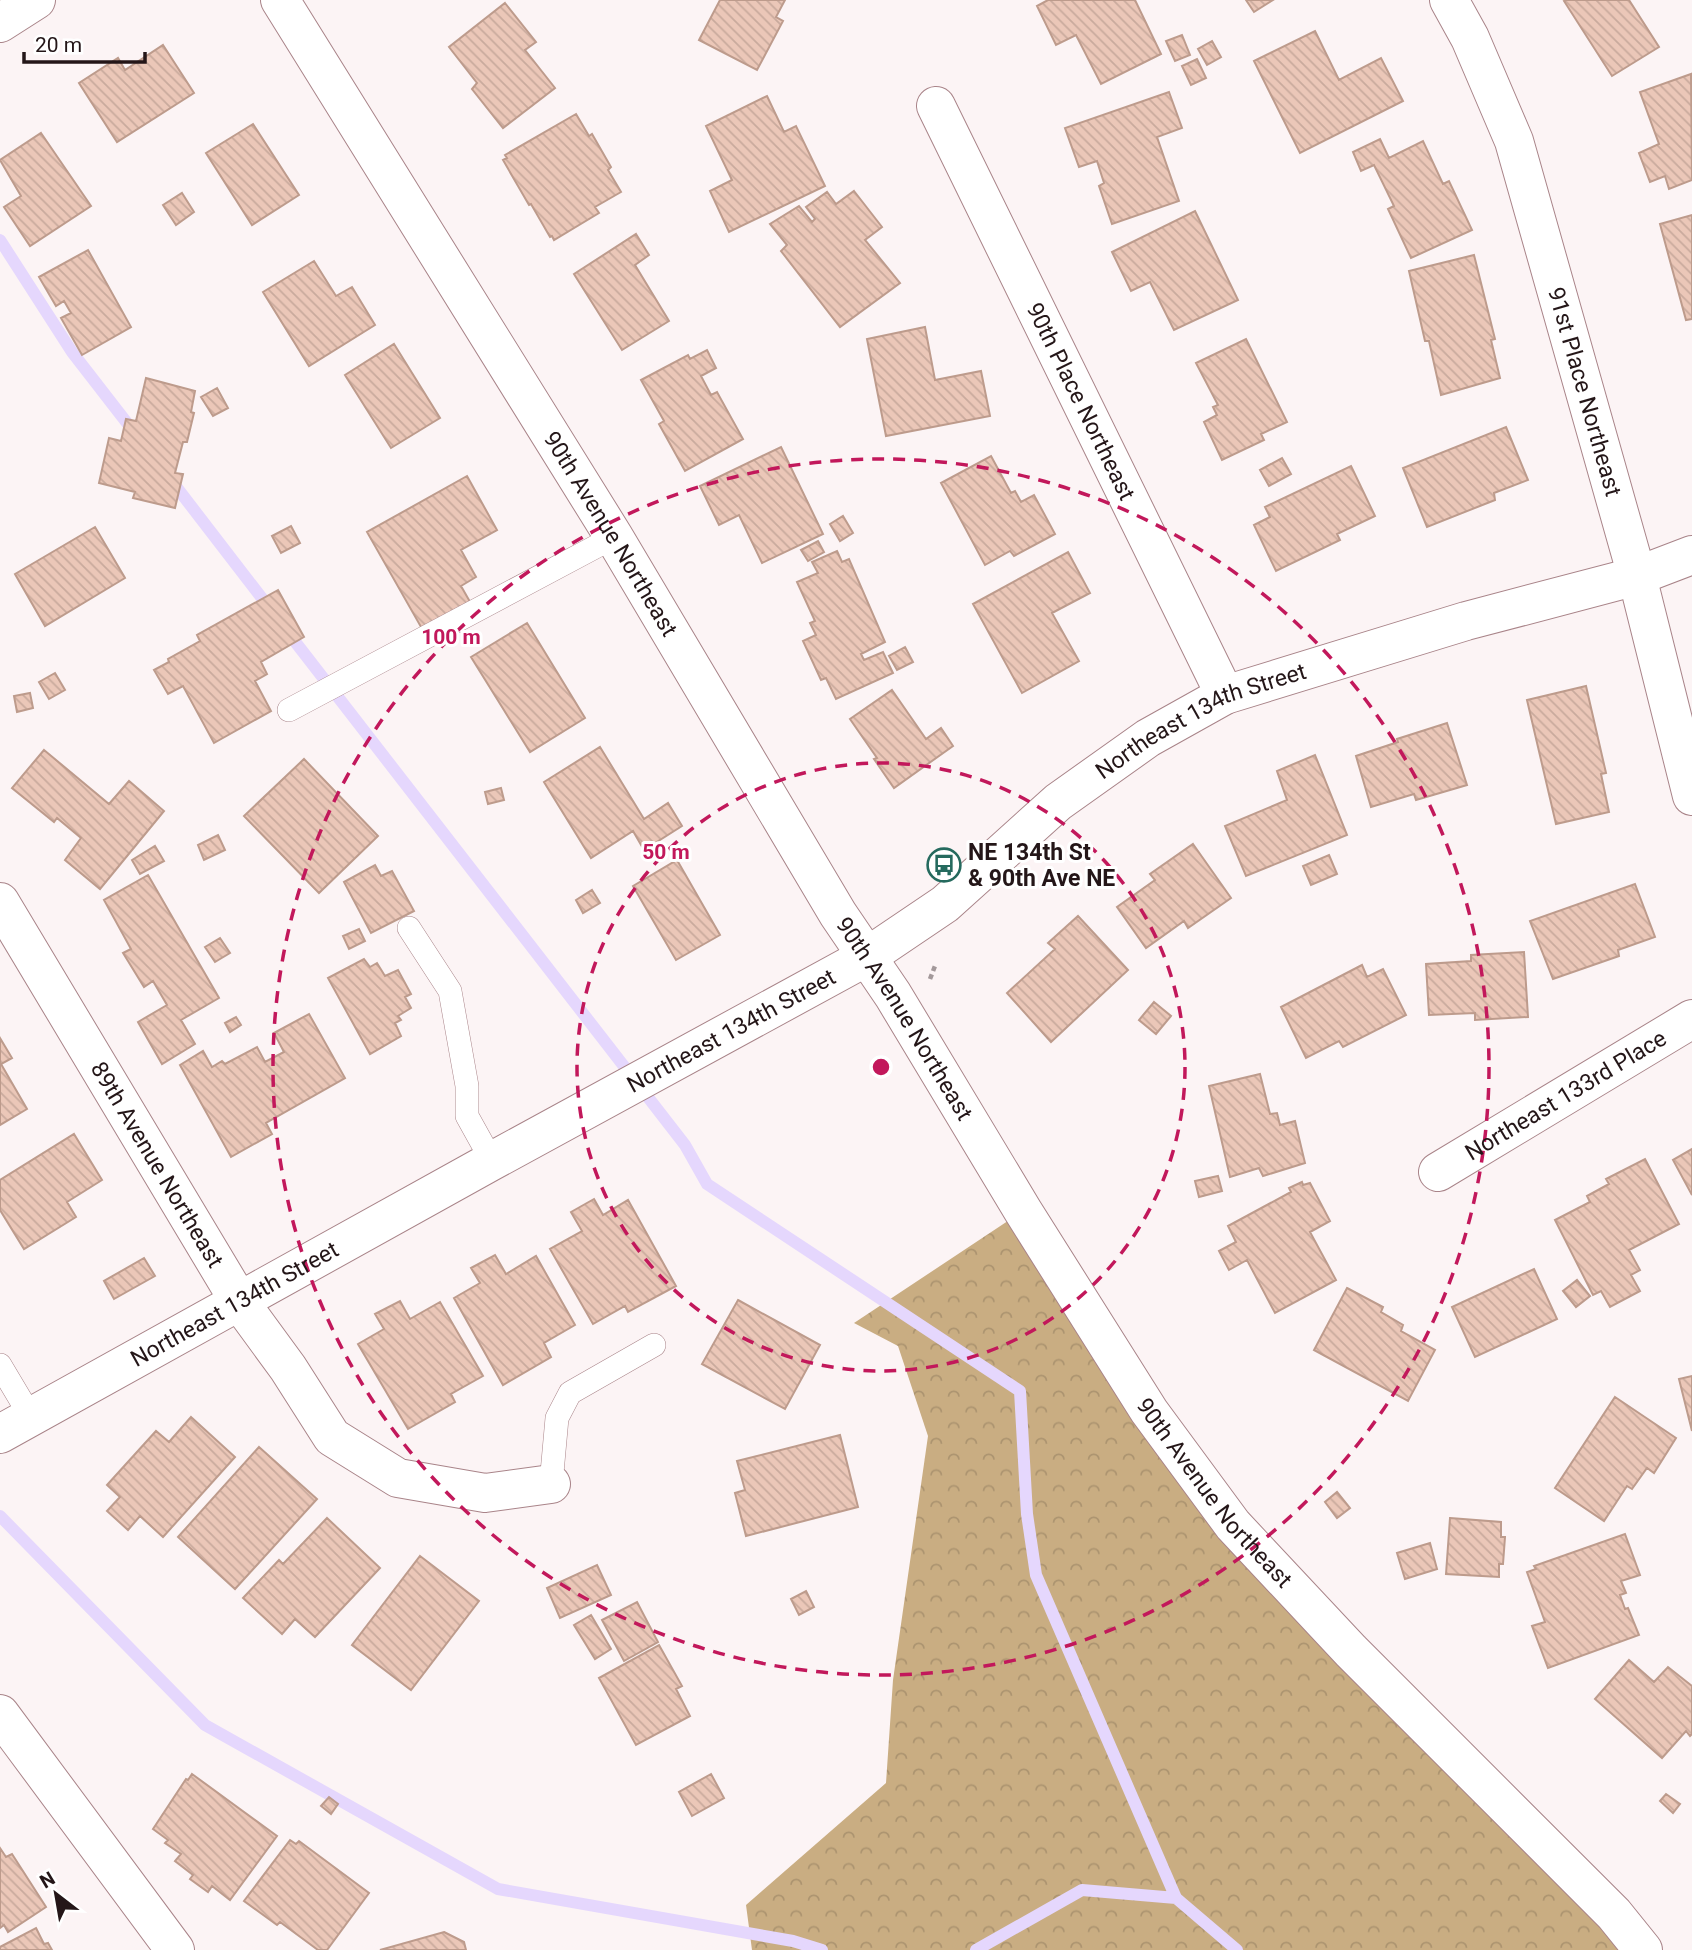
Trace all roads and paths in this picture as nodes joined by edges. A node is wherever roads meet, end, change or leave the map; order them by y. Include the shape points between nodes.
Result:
1 (36, 0) edge
2 (280, 0) edge
3 (1449, 0) edge
4 (0, 23) edge
5 (936, 106) dead end
6 (614, 537) junction
7 (1692, 555) edge
8 (1637, 576) junction
9 (1225, 695) junction
10 (289, 710) dead end
11 (1692, 796) edge
12 (0, 902) edge
13 (409, 928) dead end
14 (868, 956) junction
15 (935, 967) dead end
16 (928, 984) dead end
17 (1692, 1019) edge
18 (492, 1161) junction
19 (1438, 1172) dead end
20 (239, 1301) junction
21 (654, 1345) dead end
22 (0, 1365) edge
23 (15, 1425) edge
24 (551, 1484) joint
25 (0, 1714) edge
26 (175, 1950) edge
27 (1643, 1950) edge

1 - 4 street
2 - 6 street, 90th Avenue Northeast
3 - 8 street, 91st Place Northeast via 1514,141
5 - 9 street, 90th Place Northeast
6 - 10 lane
6 - 14 street, 90th Avenue Northeast via 838,914
7 - 8 street, Northeast 134th Street
8 - 9 street, Northeast 134th Street via 1466,621
8 - 11 street, 91st Place Northeast
9 - 14 street, Northeast 134th Street via 1148,738 1058,802 945,904
12 - 20 street, 89th Avenue Northeast
13 - 18 lane via 450,991 467,1086 467,1116
14 - 18 street, Northeast 134th Street
14 - 27 street, 90th Avenue Northeast via 1149,1411 1233,1525 1351,1651 1614,1914
15 - 16 path
17 - 19 street, Northeast 133rd Place
18 - 20 street, Northeast 134th Street
20 - 23 street, Northeast 134th Street
20 - 24 street, 89th Avenue Northeast via 332,1437 397,1478 485,1493
21 - 24 lane via 570,1393 557,1418
22 - 23 lane
25 - 26 street

